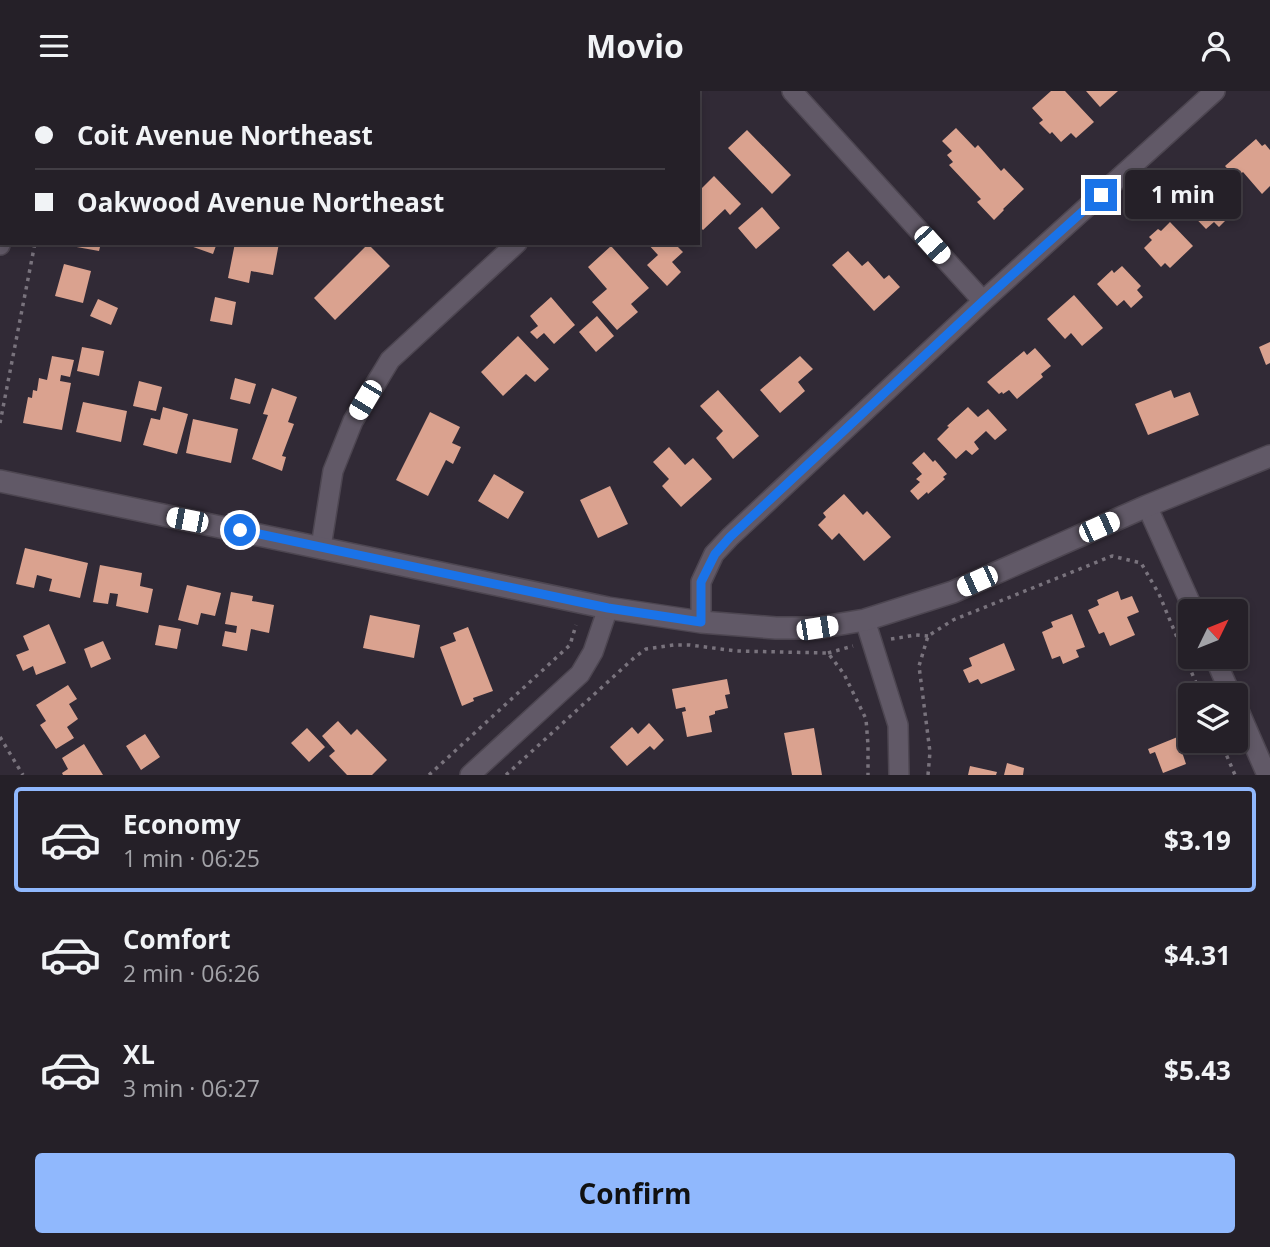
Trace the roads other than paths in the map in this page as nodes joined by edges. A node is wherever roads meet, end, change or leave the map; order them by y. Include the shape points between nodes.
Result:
1 (792, 91) edge
2 (1215, 91) edge
3 (515, 245) edge
4 (983, 301) junction
5 (1270, 456) edge
6 (0, 481) edge
7 (1147, 506) junction
8 (321, 547) junction
9 (1189, 599) edge
10 (608, 608) junction
11 (866, 620) junction
12 (701, 622) junction
13 (1248, 731) edge
14 (470, 775) edge
15 (900, 775) edge
16 (1267, 775) edge

1 - 4 street
2 - 4 street
3 - 8 street via 390,360 353,421 333,471
4 - 12 street via 715,554 701,582
5 - 7 street
6 - 8 street
7 - 9 street
7 - 11 street via 953,592
8 - 10 street
10 - 12 street
10 - 14 street via 580,674
11 - 12 street via 817,628
11 - 15 street via 898,725
13 - 16 street

